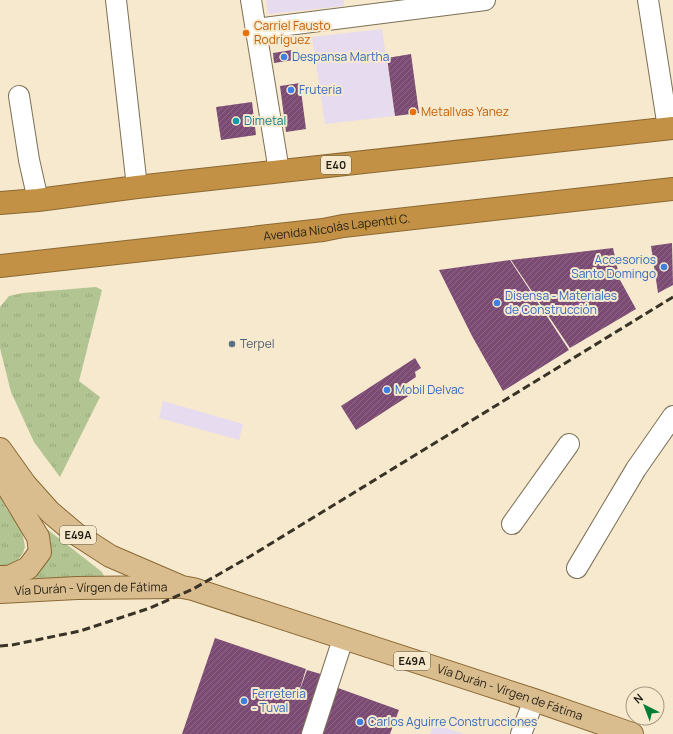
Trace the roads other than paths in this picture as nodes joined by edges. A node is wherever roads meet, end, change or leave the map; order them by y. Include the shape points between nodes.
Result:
1 (116, 0) edge
2 (251, 0) edge
3 (485, 0) edge
4 (648, 0) edge
5 (256, 29) junction
6 (19, 96) dead end
7 (670, 128) edge
8 (279, 171) junction
9 (137, 188) junction
10 (673, 188) edge
11 (38, 200) junction
12 (0, 203) edge
13 (0, 266) edge
14 (673, 416) edge
15 (569, 444) dead end
16 (0, 449) edge
17 (0, 474) edge
18 (512, 524) dead end
19 (577, 568) dead end
20 (0, 577) edge
21 (182, 587) junction
22 (0, 592) edge
23 (343, 639) junction
24 (534, 700) junction
25 (312, 734) edge
26 (521, 734) edge
27 (632, 734) edge

1 - 9 street
2 - 5 street
3 - 5 street
4 - 7 street
5 - 8 street
6 - 11 street
7 - 8 highway, E40
8 - 9 highway, E40
9 - 11 highway, E40
10 - 13 highway, Avenida Nicolás Lapentti C.
11 - 12 highway, E40
14 - 19 street via 636,468
15 - 18 street
16 - 21 main road, Vía Durán - Vírgen de Fátima / E49A via 25,484 50,512 76,534 110,556
17 - 20 main road via 38,537 40,552 28,568
21 - 22 main road, Vía Durán - Vírgen de Fátima / E49A
21 - 23 main road, Vía Durán - Vírgen de Fátima / E49A
23 - 24 main road, Vía Durán - Vírgen de Fátima / E49A
23 - 25 street
24 - 26 street
24 - 27 main road, Vía Durán - Vírgen de Fátima / E49A

